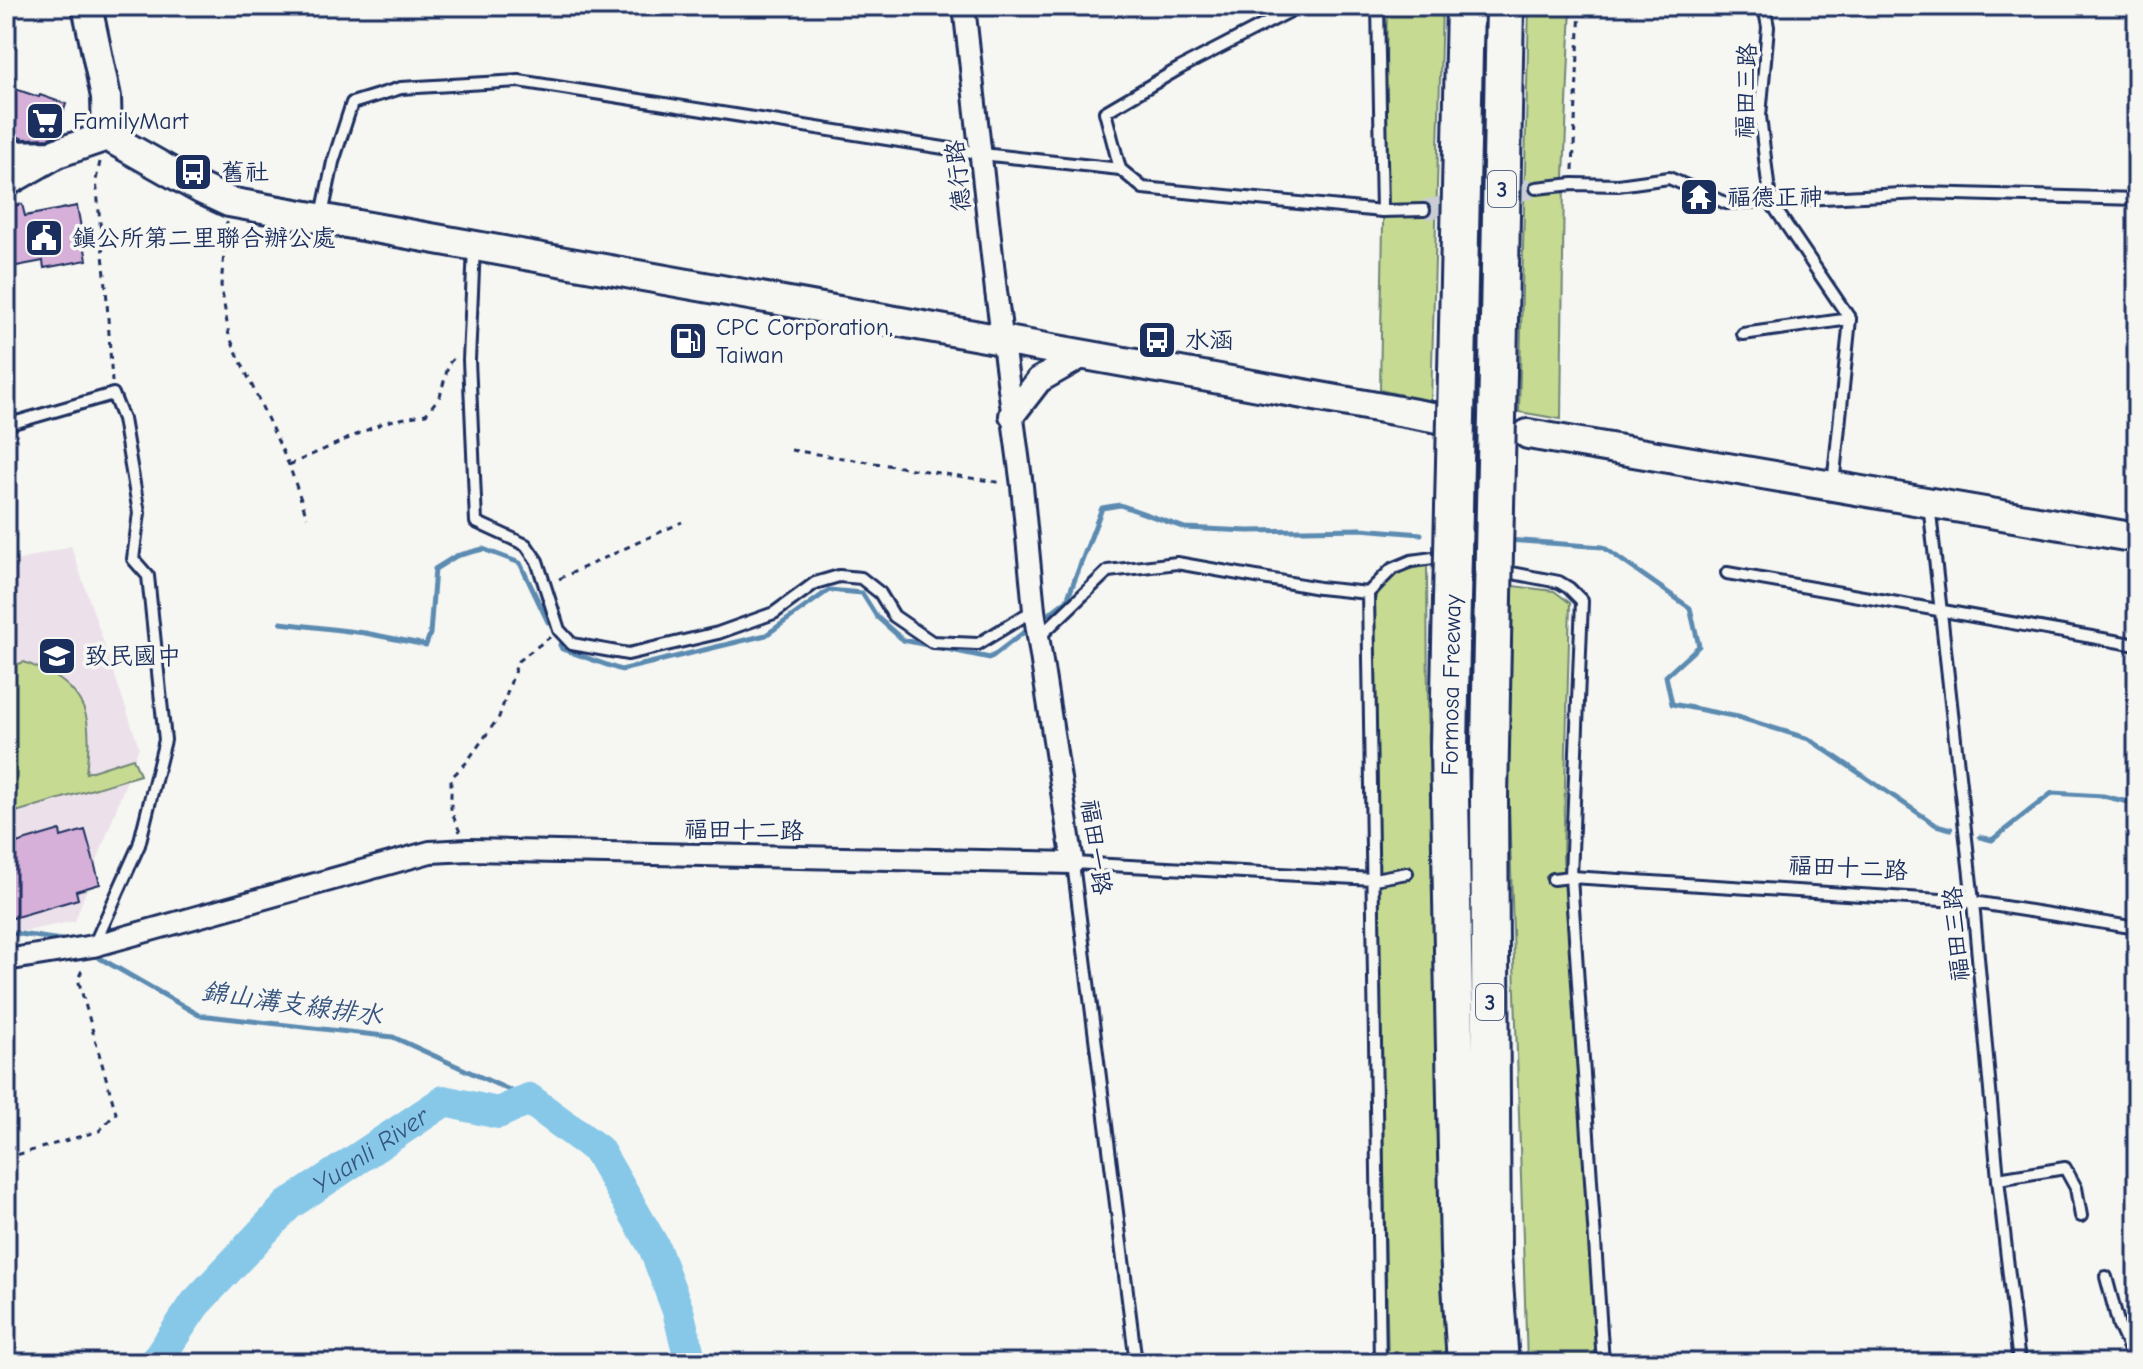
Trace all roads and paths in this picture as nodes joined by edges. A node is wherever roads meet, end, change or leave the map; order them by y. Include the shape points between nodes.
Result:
1 (87, 6) edge
2 (964, 6) edge
3 (1300, 6) edge
4 (1378, 6) edge
5 (1465, 6) edge
6 (1505, 6) edge
7 (1580, 6) edge
8 (1764, 6) edge
9 (107, 136) junction
10 (57, 153) junction
11 (6, 154) edge
12 (982, 154) junction
13 (1120, 169) junction
14 (6, 182) edge
15 (1573, 184) junction
16 (1536, 188) tunnel mouth
17 (2137, 199) edge
18 (1770, 201) junction
19 (229, 202) junction
20 (1424, 210) tunnel mouth
21 (1382, 211) junction
22 (321, 219) junction
23 (474, 245) junction
24 (1850, 319) junction
25 (1743, 334) dead end
26 (1002, 340) junction
27 (470, 344) junction
28 (1083, 355) junction
29 (113, 394) junction
30 (1012, 415) junction
31 (6, 425) edge
32 (1438, 426) dead end
33 (1528, 434) dead end
34 (791, 450) dead end
35 (289, 465) junction
36 (1022, 486) junction
37 (1833, 487) junction
38 (1928, 502) junction
39 (307, 517) dead end
40 (682, 522) dead end
41 (2137, 538) edge
42 (1436, 543) dead end
43 (1433, 558) junction
44 (1727, 573) dead end
45 (545, 586) junction
46 (1368, 593) junction
47 (1034, 610) junction
48 (1941, 611) junction
49 (559, 630) junction
50 (1039, 637) junction
51 (2137, 645) edge
52 (469, 850) junction
53 (1073, 863) junction
54 (1407, 873) dead end
55 (1571, 877) junction
56 (1374, 879) junction
57 (1553, 879) dead end
58 (1973, 902) junction
59 (2137, 928) edge
60 (85, 951) junction
61 (6, 960) edge
62 (6, 1158) edge
63 (1998, 1179) junction
64 (2081, 1216) dead end
65 (2106, 1277) dead end
66 (1136, 1363) edge
67 (1380, 1363) edge
68 (1466, 1363) edge
69 (1500, 1363) edge
70 (1603, 1363) edge
71 (2019, 1363) edge
72 (2136, 1363) edge

1 - 9 main road via 106,97
2 - 12 street, 德行路
3 - 13 lane via 1105,112
4 - 21 lane
5 - 68 highway, Formosa Freeway / 3, bridge via 1449,747
6 - 69 highway, Formosa Freeway / 3, bridge via 1489,798 1492,1255
7 - 15 path
8 - 18 lane, 福田三路 via 1768,27 1760,116
9 - 10 main road
9 - 19 main road
9 - 29 path via 96,180
10 - 11 street
10 - 14 main road
12 - 13 lane
12 - 22 lane via 519,81 401,88 352,103
12 - 26 street, 德行路
13 - 21 lane via 1143,188
15 - 16 lane
15 - 18 lane via 1669,178 1726,203
17 - 18 lane via 1922,193
18 - 24 lane, 福田三路
19 - 22 main road
19 - 35 path via 221,285 229,336
20 - 21 lane
22 - 23 main road
23 - 26 main road
23 - 27 lane
24 - 25 lane
24 - 37 lane
26 - 28 main road
26 - 30 street, 福田一路
27 - 35 path via 449,363 440,396 426,414 385,422
27 - 45 lane via 476,522 526,545
28 - 30 street via 1039,380
28 - 32 main road
29 - 31 lane
29 - 60 lane via 123,419 139,513 133,559 148,576 165,740 139,845
30 - 36 street, 福田一路
33 - 37 main road
34 - 36 path
35 - 39 path
36 - 47 street, 福田一路
37 - 38 main road
38 - 41 main road
38 - 48 lane, 福田三路
40 - 45 path
42 - 43 lane
43 - 46 lane via 1392,569
43 - 55 lane via 1559,582 1582,601
44 - 48 lane
45 - 49 lane
46 - 50 lane via 1177,563 1108,571
46 - 56 lane
47 - 49 lane via 978,644 932,642 894,616 880,593 861,578 839,576 815,583 774,613 718,633 628,654 572,644
47 - 50 street, 福田一路
48 - 51 lane
48 - 58 lane, 福田三路
49 - 52 path via 518,661 499,717 451,778 451,811
50 - 53 street, 福田一路
52 - 53 street, 福田十二路
52 - 60 street, 福田十二路 via 430,852
53 - 56 lane, 福田十二路
53 - 66 lane, 福田一路
54 - 56 lane, 福田十二路
55 - 57 lane, 福田十二路
55 - 58 lane, 福田十二路
55 - 70 lane
56 - 67 lane
58 - 59 lane, 福田十二路
58 - 63 lane, 福田三路
60 - 61 street, 福田十二路
60 - 62 path via 78,979 116,1113 99,1131
63 - 64 lane via 2065,1168 2076,1188
63 - 71 lane, 福田三路
65 - 72 lane

